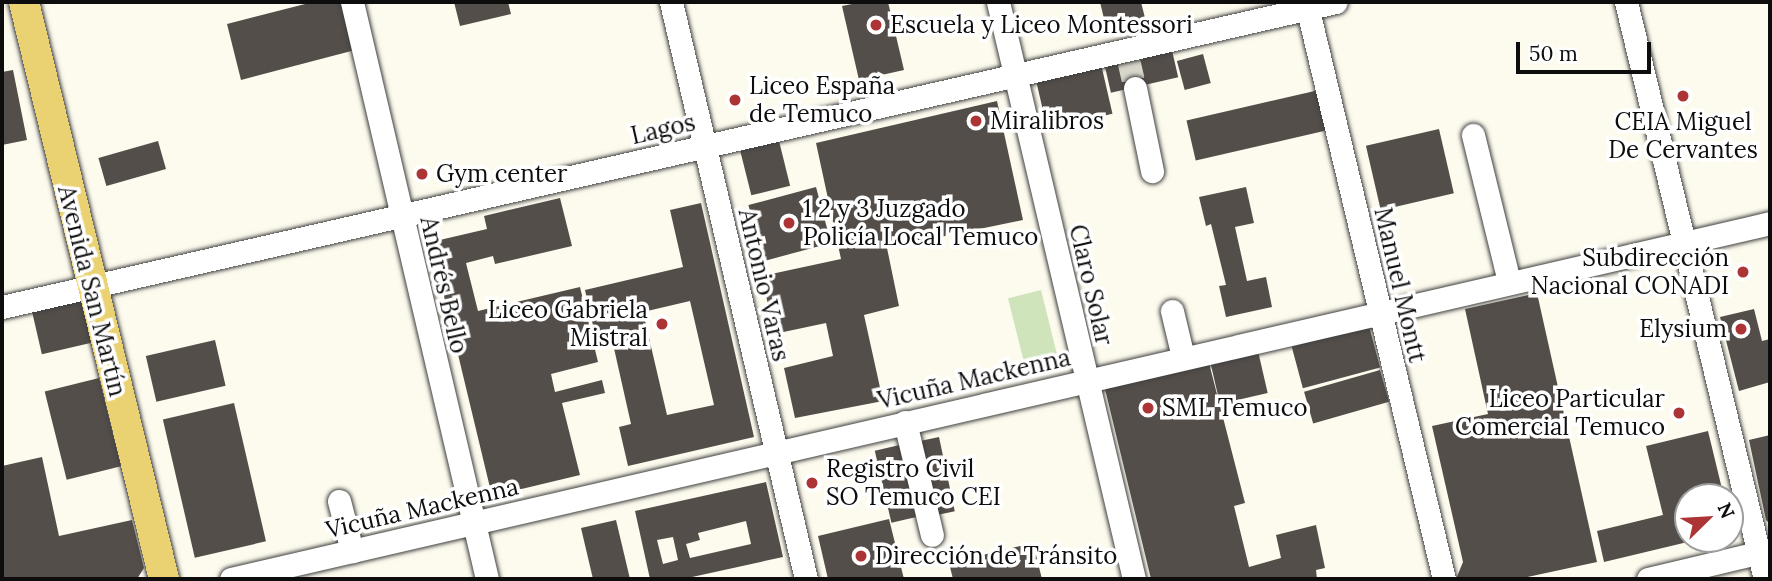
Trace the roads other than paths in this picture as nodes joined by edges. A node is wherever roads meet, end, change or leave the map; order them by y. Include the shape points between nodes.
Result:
1 (24, 2) edge
2 (352, 2) edge
3 (671, 2) edge
4 (998, 2) edge
5 (1336, 2) edge
6 (1626, 2) edge
7 (1307, 5) edge
8 (1249, 11) edge
9 (1015, 75) junction
10 (1135, 88) tunnel mouth
11 (1473, 135) dead end
12 (705, 146) junction
13 (1152, 171) dead end
14 (401, 215) junction
15 (1770, 223) edge
16 (1685, 243) junction
17 (1509, 282) junction
18 (90, 287) junction
19 (2, 307) edge
20 (1379, 311) junction
21 (1172, 312) dead end
22 (1183, 357) junction
23 (1087, 380) junction
24 (905, 422) junction
25 (776, 452) junction
26 (339, 501) dead end
27 (473, 523) junction
28 (932, 535) dead end
29 (352, 551) junction
30 (1765, 552) edge
31 (164, 579) edge
32 (231, 579) edge
33 (487, 579) edge
34 (806, 579) edge
35 (1133, 579) edge
36 (1444, 579) edge
37 (1648, 579) edge
38 (1765, 579) edge

1 - 18 main road, Avenida San Martín
2 - 14 street, Andrés Bello
3 - 12 street, Antonio Varas
4 - 9 street, Claro Solar
5 - 7 street, Lagos
6 - 16 street
7 - 8 street, Lagos
7 - 20 street, Manuel Montt
8 - 9 street, Lagos via 1127,53
9 - 12 street, Lagos
9 - 23 street, Claro Solar
10 - 13 street
11 - 17 street
12 - 14 street, Lagos
12 - 25 street, Antonio Varas
14 - 18 street, Lagos
14 - 27 street, Andrés Bello
15 - 16 street, Vicuña Mackenna
16 - 17 street, Vicuña Mackenna
16 - 30 street
17 - 20 street, Vicuña Mackenna
18 - 19 street, Lagos
18 - 31 main road, Avenida San Martín
20 - 22 street, Vicuña Mackenna
20 - 36 street, Manuel Montt
21 - 22 street
22 - 23 street, Vicuña Mackenna
23 - 24 street, Vicuña Mackenna
23 - 35 street, Claro Solar
24 - 25 street, Vicuña Mackenna
24 - 28 street
25 - 27 street, Vicuña Mackenna
25 - 34 street, Antonio Varas
26 - 29 street
27 - 29 street, Vicuña Mackenna
27 - 33 street, Andrés Bello
29 - 32 street, Vicuña Mackenna
30 - 37 street
30 - 38 street

